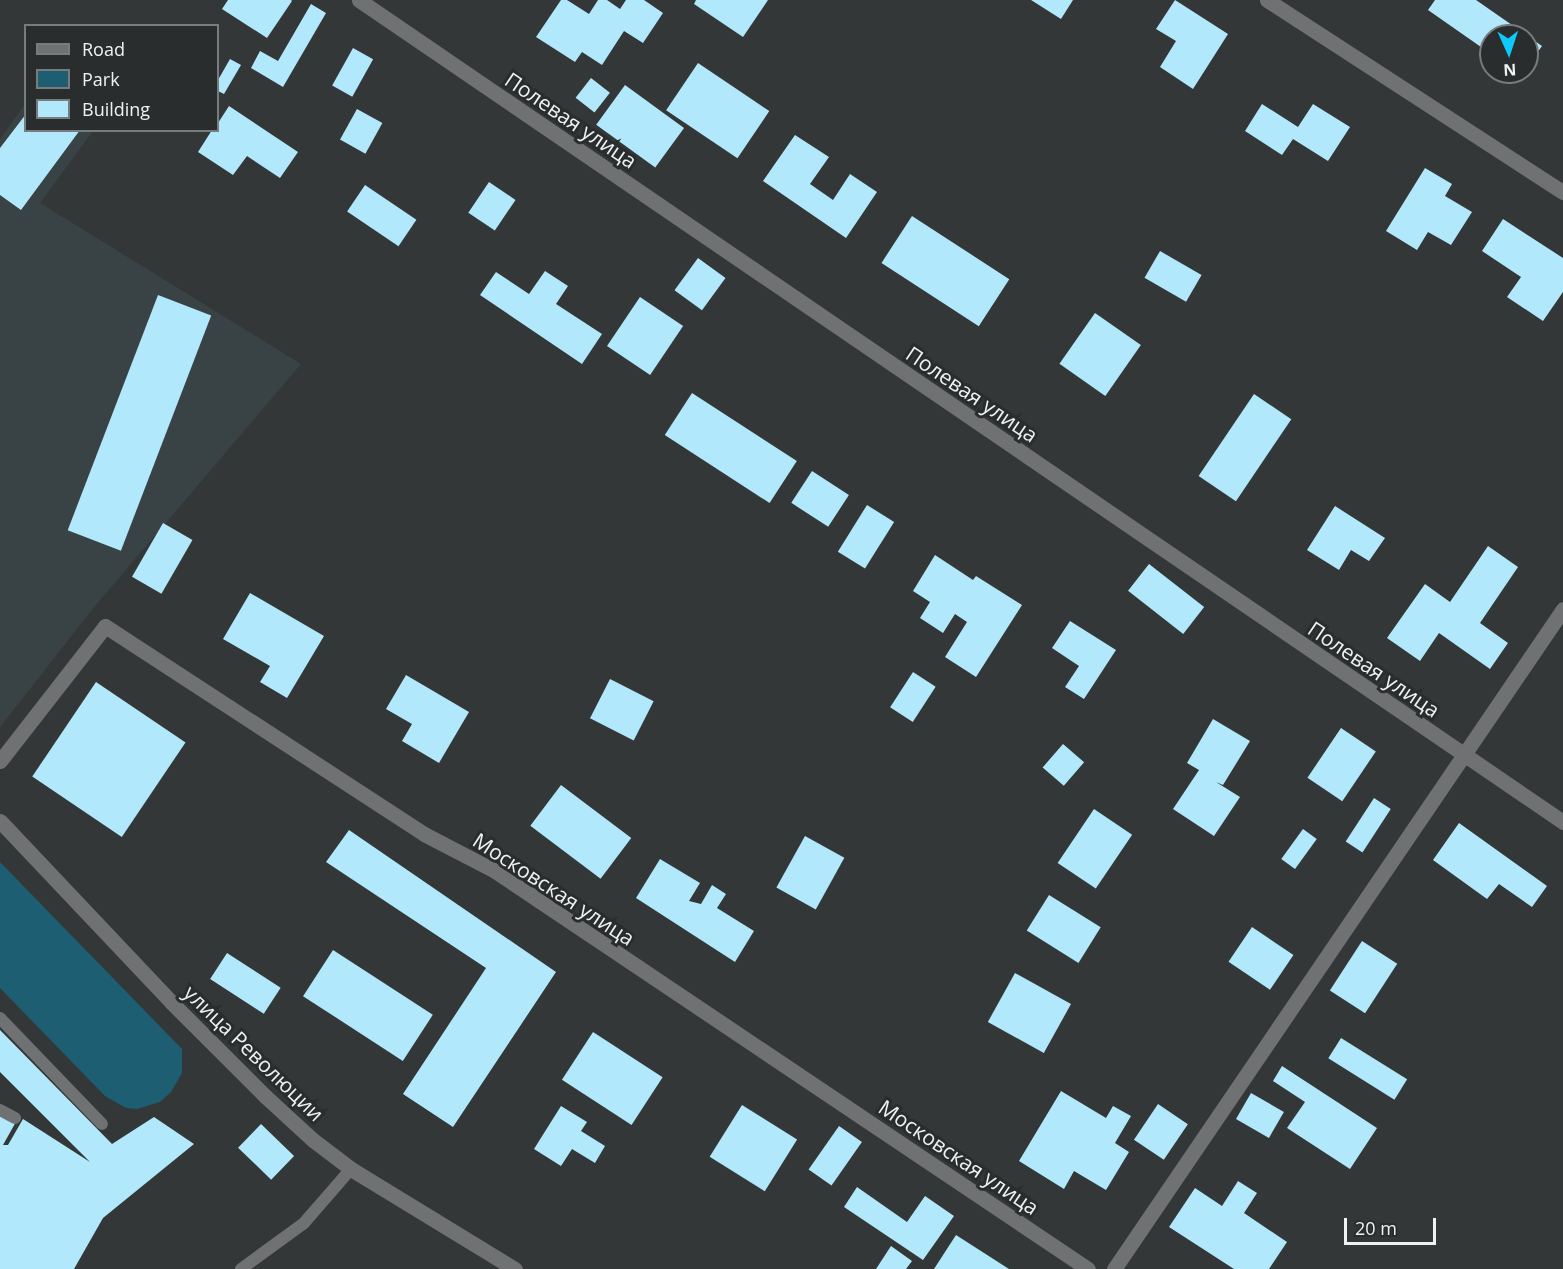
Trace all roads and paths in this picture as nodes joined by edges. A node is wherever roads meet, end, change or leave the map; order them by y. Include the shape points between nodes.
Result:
1 (359, 0) edge
2 (1267, 0) edge
3 (1563, 192) edge
4 (1563, 609) edge
5 (1462, 754) junction
6 (0, 761) edge
7 (1563, 822) edge
8 (1, 825) edge
9 (0, 1018) edge
10 (0, 1110) edge
11 (15, 1118) dead end
12 (102, 1124) dead end
13 (351, 1169) junction
14 (241, 1269) edge
15 (515, 1269) edge
16 (1088, 1269) edge
17 (1114, 1269) edge

1 - 5 street, Полевая улица
2 - 3 street
4 - 5 street
5 - 7 street, Полевая улица
5 - 17 street
6 - 16 street, Московская улица via 105,626 424,834 495,871
8 - 13 street, улица Революции via 265,1096
9 - 12 lane
10 - 11 lane
13 - 14 lane via 304,1222
13 - 15 street, улица Революции

